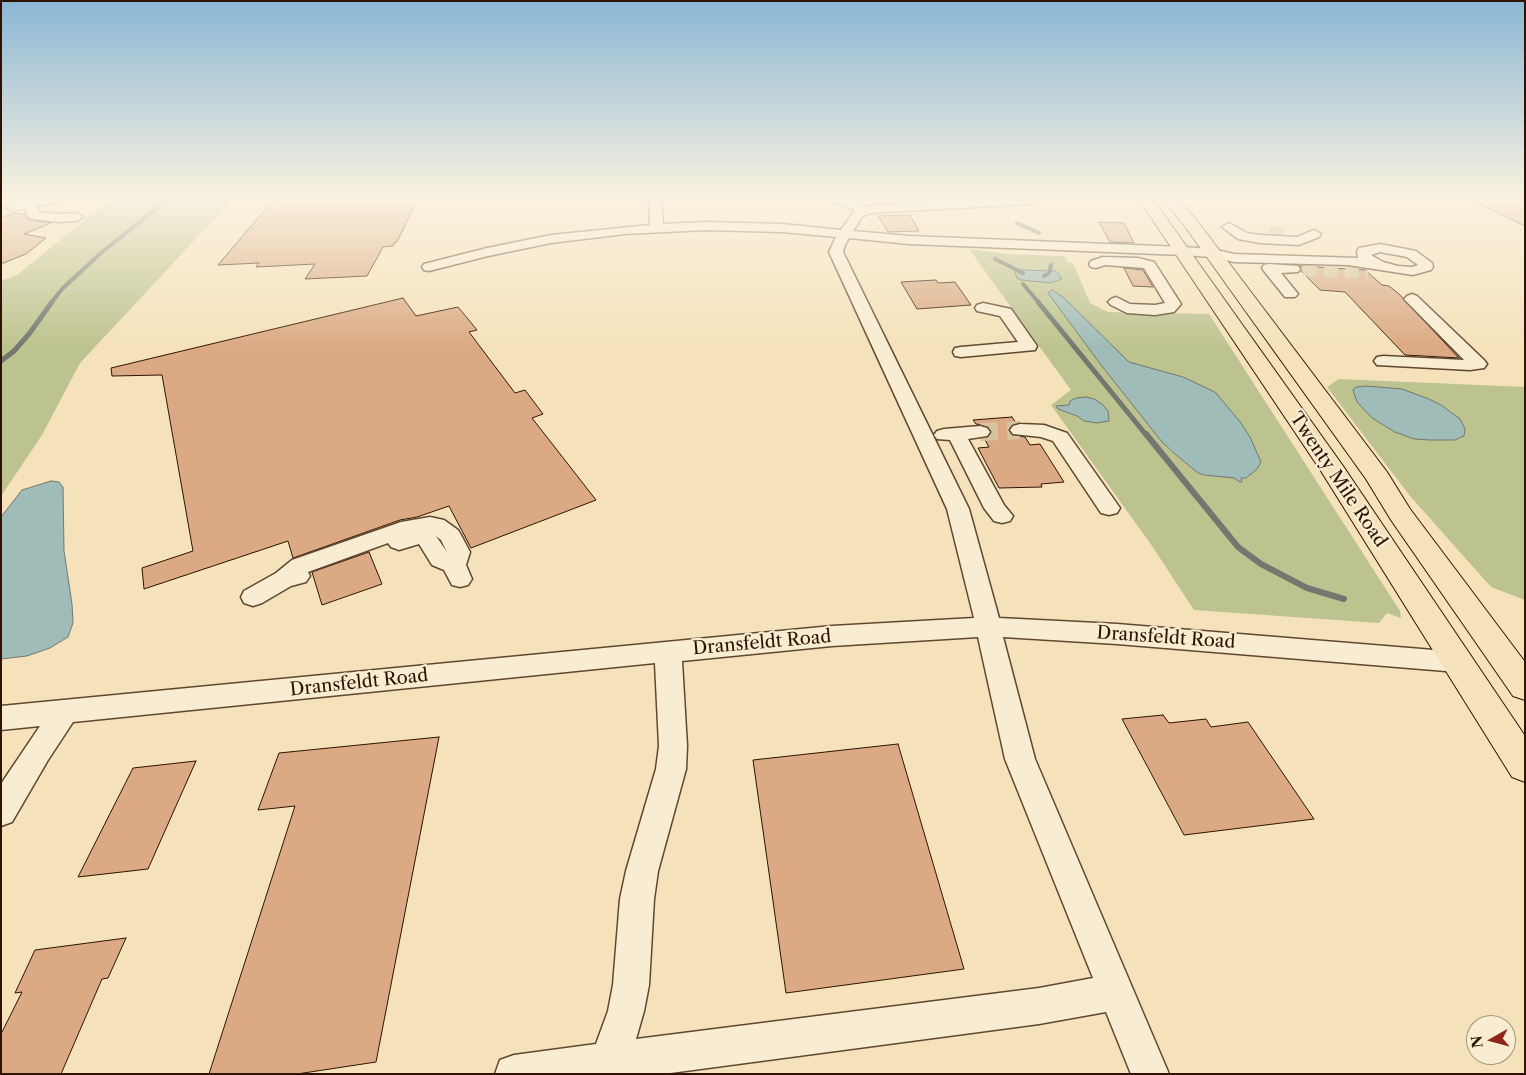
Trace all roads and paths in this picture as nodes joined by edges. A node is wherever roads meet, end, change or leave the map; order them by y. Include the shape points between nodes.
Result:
1 (509, 248) edge
2 (838, 248) edge
3 (1112, 248) edge
4 (1181, 248) edge
5 (1208, 248) edge
6 (1374, 248) edge
7 (1377, 248) tunnel mouth
8 (1183, 251) junction
9 (1363, 252) junction
10 (1212, 253) junction
11 (1096, 264) dead end
12 (429, 267) dead end
13 (1373, 268) junction
14 (1303, 269) tunnel mouth
15 (1396, 283) dead end
16 (1286, 294) dead end
17 (1412, 298) dead end
18 (1116, 302) dead end
19 (983, 308) dead end
20 (960, 352) dead end
21 (1383, 361) dead end
22 (1020, 430) tunnel mouth
23 (980, 432) tunnel mouth
24 (956, 434) junction
25 (925, 439) junction
26 (1109, 508) dead end
27 (1002, 516) dead end
28 (457, 572) dead end
29 (254, 597) dead end
30 (988, 627) junction
31 (668, 652) junction
32 (1458, 662) junction
33 (1520, 673) edge
34 (64, 712) junction
35 (1, 718) edge
36 (1525, 766) edge
37 (1, 812) edge
38 (1116, 992) junction
39 (607, 1067) edge
40 (514, 1074) edge
41 (1150, 1074) edge

1 - 12 street
2 - 25 street via 836,252
3 - 8 street
4 - 8 main road, Twenty Mile Road
5 - 10 main road, Twenty Mile Road
6 - 9 street
7 - 13 street via 1398,250 1417,257 1426,265 1413,271
8 - 10 street
8 - 32 main road, Twenty Mile Road via 1334,471
9 - 10 street via 1227,250
9 - 13 street
10 - 13 street via 1234,258 1348,261
10 - 33 main road, Twenty Mile Road via 1378,477 1400,514
11 - 18 street via 1122,261 1148,265 1173,304 1168,309 1155,310 1127,308
13 - 15 street
14 - 16 street via 1264,269 1262,272 1279,292
17 - 21 street via 1478,364
19 - 20 street via 1005,312 1029,346
22 - 26 street via 1044,431 1060,437
23 - 24 street
24 - 25 street
24 - 27 street
25 - 30 street via 961,517
28 - 29 street via 440,559 426,538 415,536 284,579
30 - 31 street, Dransfeldt Road via 832,636
30 - 32 street, Dransfeldt Road via 1117,634
30 - 38 street via 1020,758
31 - 34 street, Dransfeldt Road
31 - 39 street via 672,763 642,871 626,1011
32 - 33 main road, Dransfeldt Road
32 - 36 main road, Twenty Mile Road
34 - 35 street, Dransfeldt Road
34 - 37 street
38 - 39 street via 1039,1006
38 - 41 street
39 - 40 street

